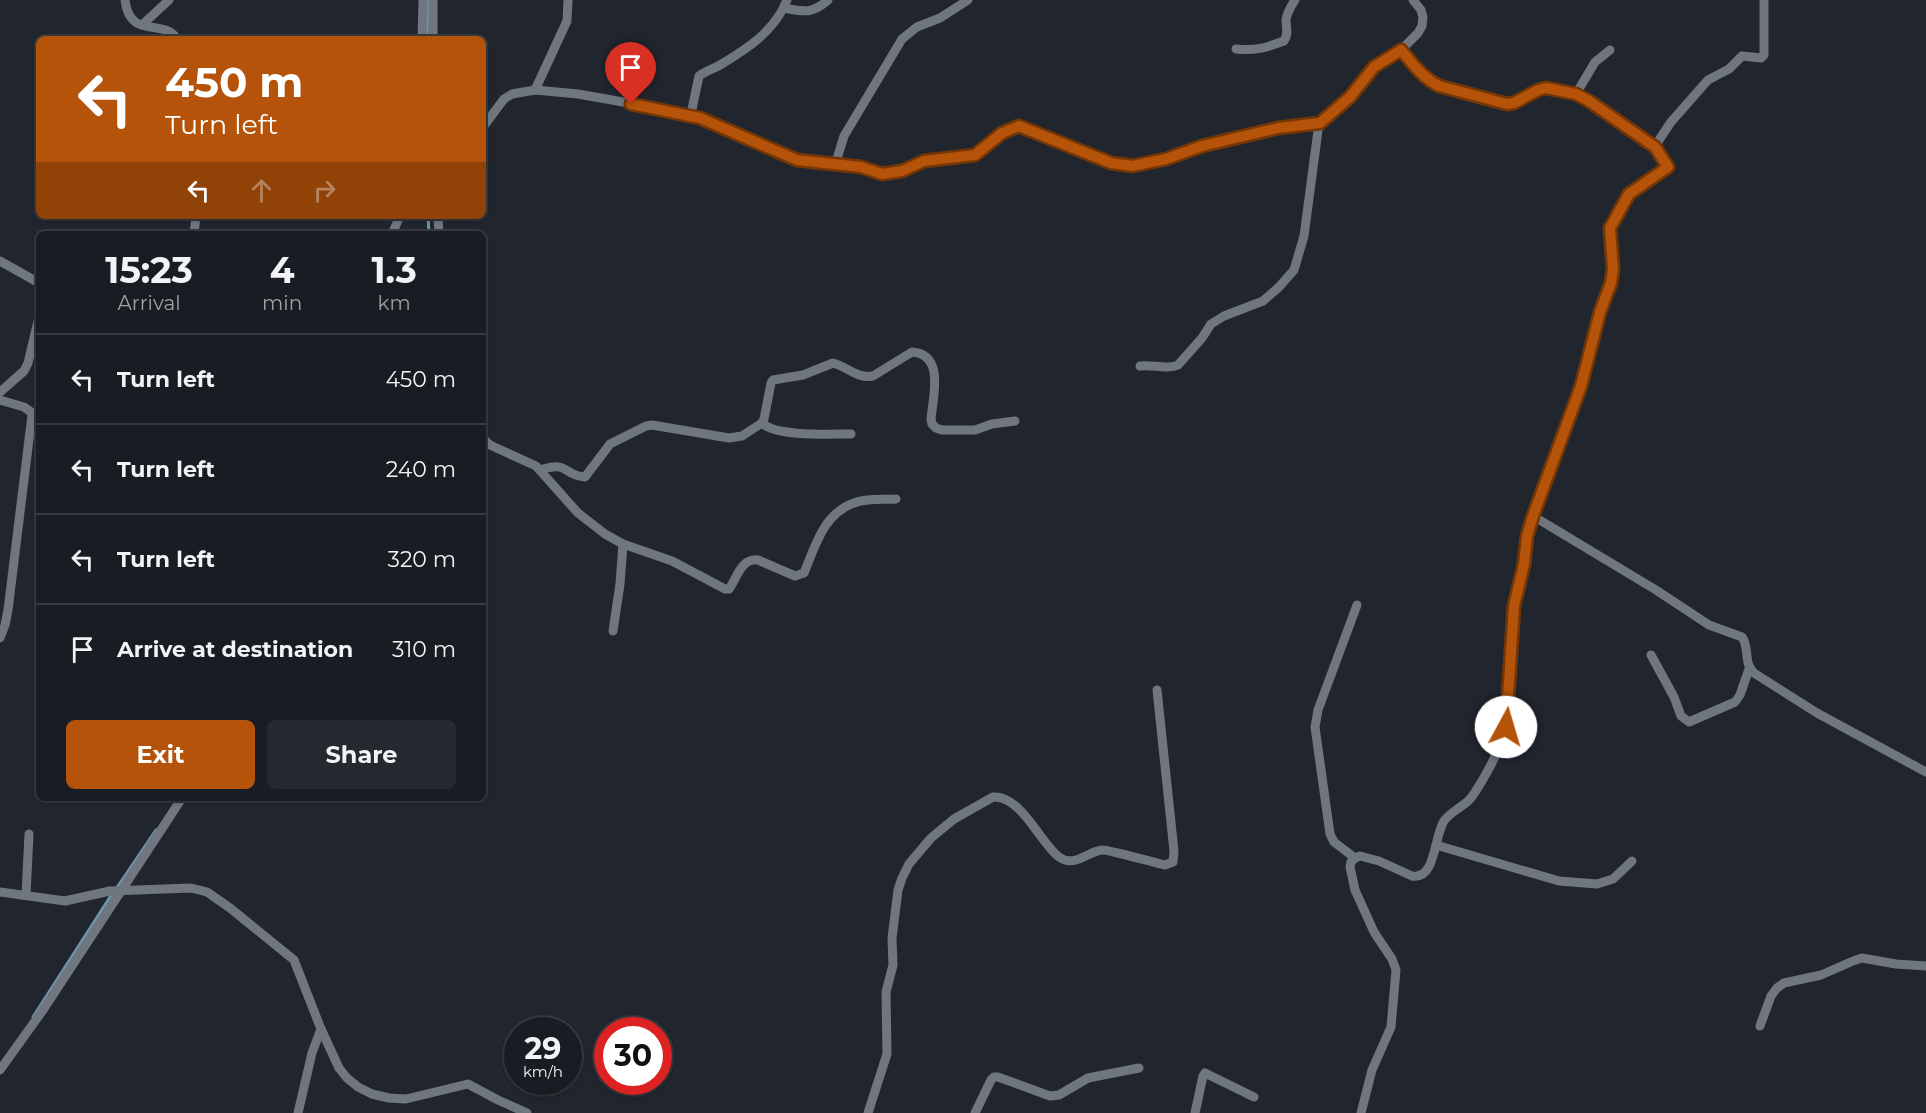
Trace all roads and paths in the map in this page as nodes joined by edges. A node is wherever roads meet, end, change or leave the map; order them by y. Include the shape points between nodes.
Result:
1 (125, 0) edge
2 (169, 0) edge
3 (423, 0) edge
4 (433, 0) edge
5 (568, 0) edge
6 (828, 0) edge
7 (968, 0) edge
8 (1295, 0) edge
9 (1764, 0) edge
10 (1415, 1) edge
11 (786, 4) edge
12 (142, 25) junction
13 (174, 36) edge
14 (422, 36) edge
15 (433, 36) edge
16 (1236, 49) dead end
17 (1401, 50) junction
18 (1610, 50) dead end
19 (535, 90) junction
20 (1576, 94) junction
21 (691, 114) junction
22 (486, 123) edge
23 (1320, 123) junction
24 (1655, 147) junction
25 (835, 165) junction
26 (0, 261) edge
27 (36, 281) edge
28 (36, 330) edge
29 (1140, 366) dead end
30 (0, 392) edge
31 (0, 400) edge
32 (1015, 421) dead end
33 (762, 423) junction
34 (851, 434) dead end
35 (486, 442) edge
36 (540, 470) junction
37 (896, 499) dead end
38 (1533, 516) junction
39 (623, 544) junction
40 (1357, 605) dead end
41 (613, 632) dead end
42 (1, 634) edge
43 (1651, 655) dead end
44 (1749, 669) junction
45 (1157, 690) dead end
46 (1926, 772) edge
47 (180, 801) edge
48 (29, 834) dead end
49 (1436, 845) junction
50 (1355, 858) junction
51 (1632, 861) dead end
52 (116, 891) junction
53 (0, 892) edge
54 (26, 896) junction
55 (1926, 966) edge
56 (1760, 1026) dead end
57 (321, 1029) junction
58 (1139, 1068) dead end
59 (0, 1070) edge
60 (1254, 1097) dead end
61 (298, 1113) edge
62 (527, 1113) edge
63 (868, 1113) edge
64 (975, 1113) edge
65 (1195, 1113) edge
66 (1361, 1113) edge

1 - 12 street via 129,17
2 - 12 street
3 - 14 street
4 - 15 street
5 - 19 street via 567,21
6 - 11 street via 812,11
7 - 25 street via 902,39 844,136
8 - 16 street via 1286,18 1284,41 1262,49
9 - 24 street via 1764,55 1742,56 1729,69 1708,80
10 - 17 street via 1424,17 1422,26
11 - 21 street via 764,35 699,76
12 - 13 street
17 - 20 street via 1431,82 1501,103 1514,103 1546,88
17 - 23 street via 1374,67 1350,97
18 - 20 street via 1595,62
19 - 21 street
19 - 22 street via 507,96
20 - 24 street
21 - 25 street via 789,158
23 - 25 street via 1278,128 1132,166 1111,163 1019,126 1002,133 975,155 924,161 892,174
23 - 29 street via 1304,236 1294,270 1263,301 1211,324 1178,365
24 - 38 street via 1668,167 1629,194 1612,223 1613,276 1581,386
26 - 27 street
28 - 30 street via 24,371
31 - 42 street via 32,412 8,610
32 - 33 street via 975,430 936,428 931,419 934,371 926,357 912,352 873,376 857,375 833,363 803,375 773,380
33 - 34 street via 798,434
33 - 36 street via 742,436 729,438 646,426 610,444 585,477 554,465
35 - 36 street
36 - 39 street via 590,524
37 - 39 street via 855,502 837,512 822,532 804,573 795,576 751,559 744,562 729,589 672,561
38 - 44 street via 1709,625 1742,637
38 - 49 street via 1514,606 1508,712 1502,745 1473,796 1445,820
39 - 41 street
40 - 50 street via 1315,727 1330,834 1334,842
43 - 44 street via 1681,716 1689,722 1736,702
44 - 46 street via 1817,713
45 - 63 street via 1173,862 1165,865 1103,849 1067,862 999,796 954,819 909,864 898,890 893,965 886,992 887,1054
47 - 52 street
48 - 54 street
49 - 50 street via 1427,871 1418,877 1374,859
49 - 51 street via 1559,881 1597,884 1613,879
50 - 66 street via 1350,867 1355,890 1396,970 1390,1027 1372,1070
52 - 54 street via 65,901
52 - 57 street via 191,888 207,892 294,960
52 - 59 street via 43,1010
53 - 54 street
55 - 56 street via 1862,958 1821,975 1784,983 1771,996
57 - 61 street
57 - 62 street via 339,1068 358,1087 372,1094 406,1099 468,1084
58 - 64 street via 1088,1078 1050,1096 993,1077
60 - 65 street via 1205,1073

